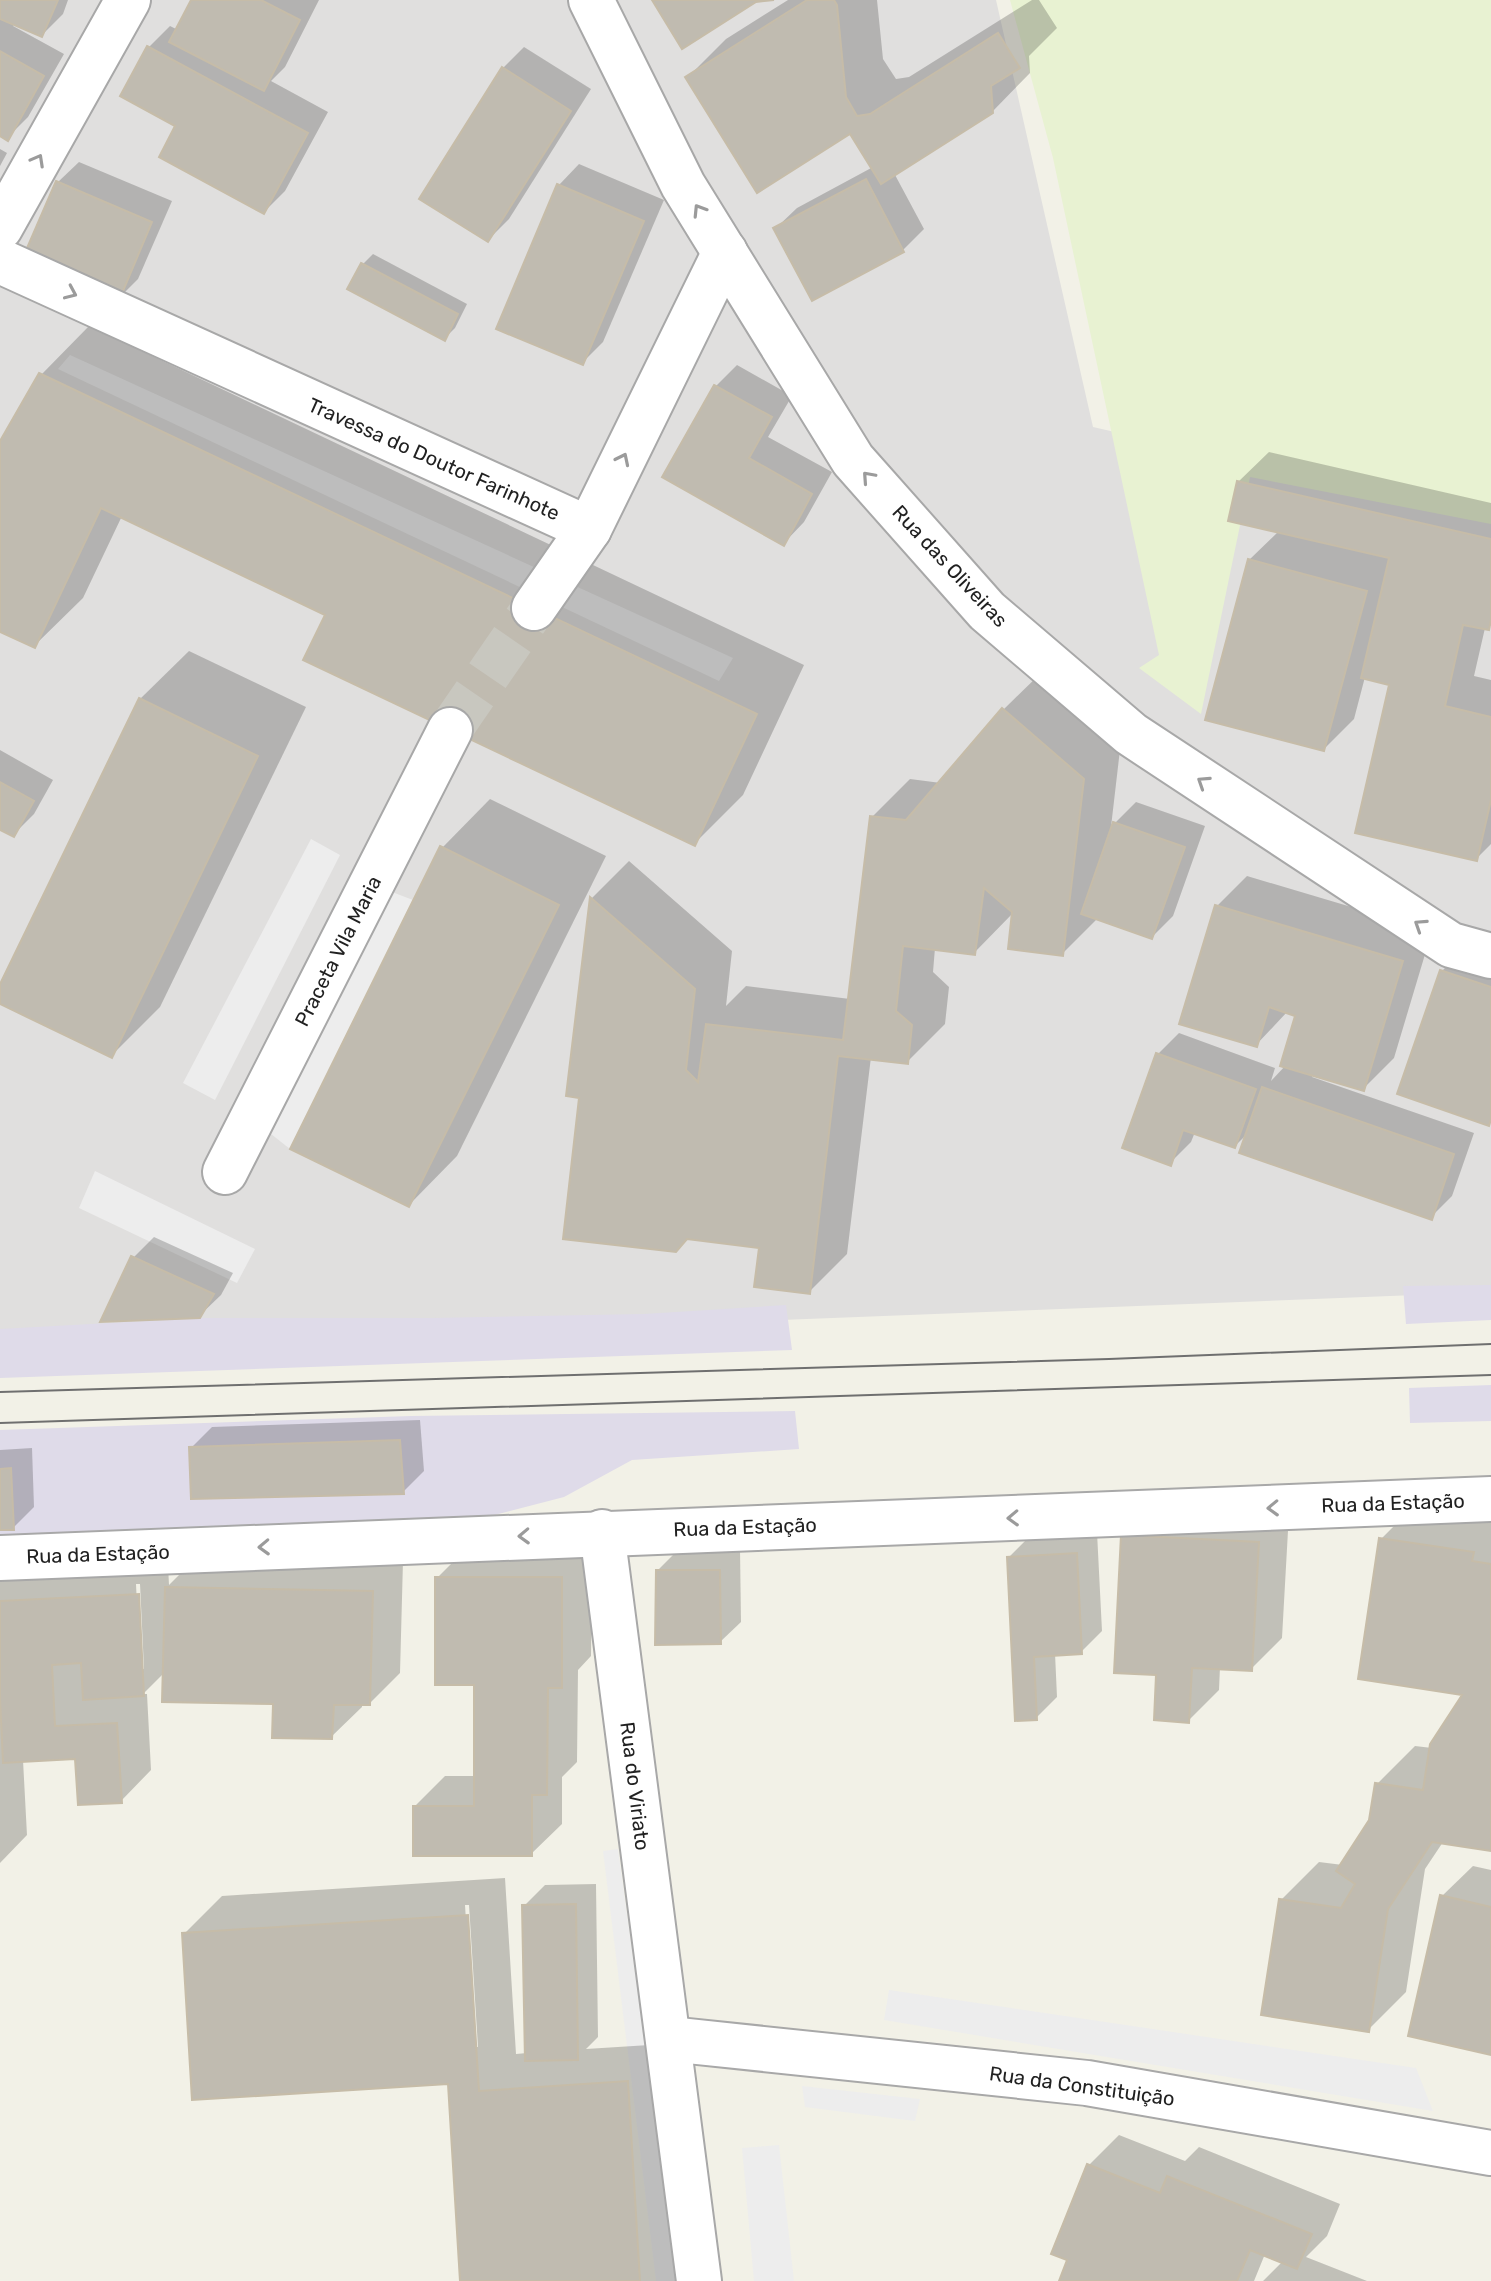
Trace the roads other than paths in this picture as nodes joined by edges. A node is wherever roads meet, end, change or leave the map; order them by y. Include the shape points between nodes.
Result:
1 (128, 0) edge
2 (591, 0) edge
3 (0, 228) edge
4 (725, 252) junction
5 (0, 261) edge
6 (589, 529) junction
7 (534, 608) tunnel mouth
8 (450, 730) tunnel mouth
9 (1491, 956) edge
10 (225, 1172) dead end
11 (1491, 1499) edge
12 (602, 1532) junction
13 (0, 1558) edge
14 (669, 2039) junction
15 (1491, 2153) edge
16 (699, 2281) edge

3 -> 1 street
4 -> 2 street, Rua das Oliveiras via 683,185
6 -> 4 street
9 -> 4 street, Rua das Oliveiras via 1451,945 1131,734 987,611 853,460
5 -> 6 street, Travessa do Doutor Farinhote
6 - 7 street
8 - 10 street, Praceta Vila Maria
11 -> 12 street, Rua da Estação
12 -> 13 street, Rua da Estação
12 - 14 street, Rua do Viriato
14 - 15 street, Rua da Constituição via 1087,2083
14 - 16 street, Rua do Viriato

